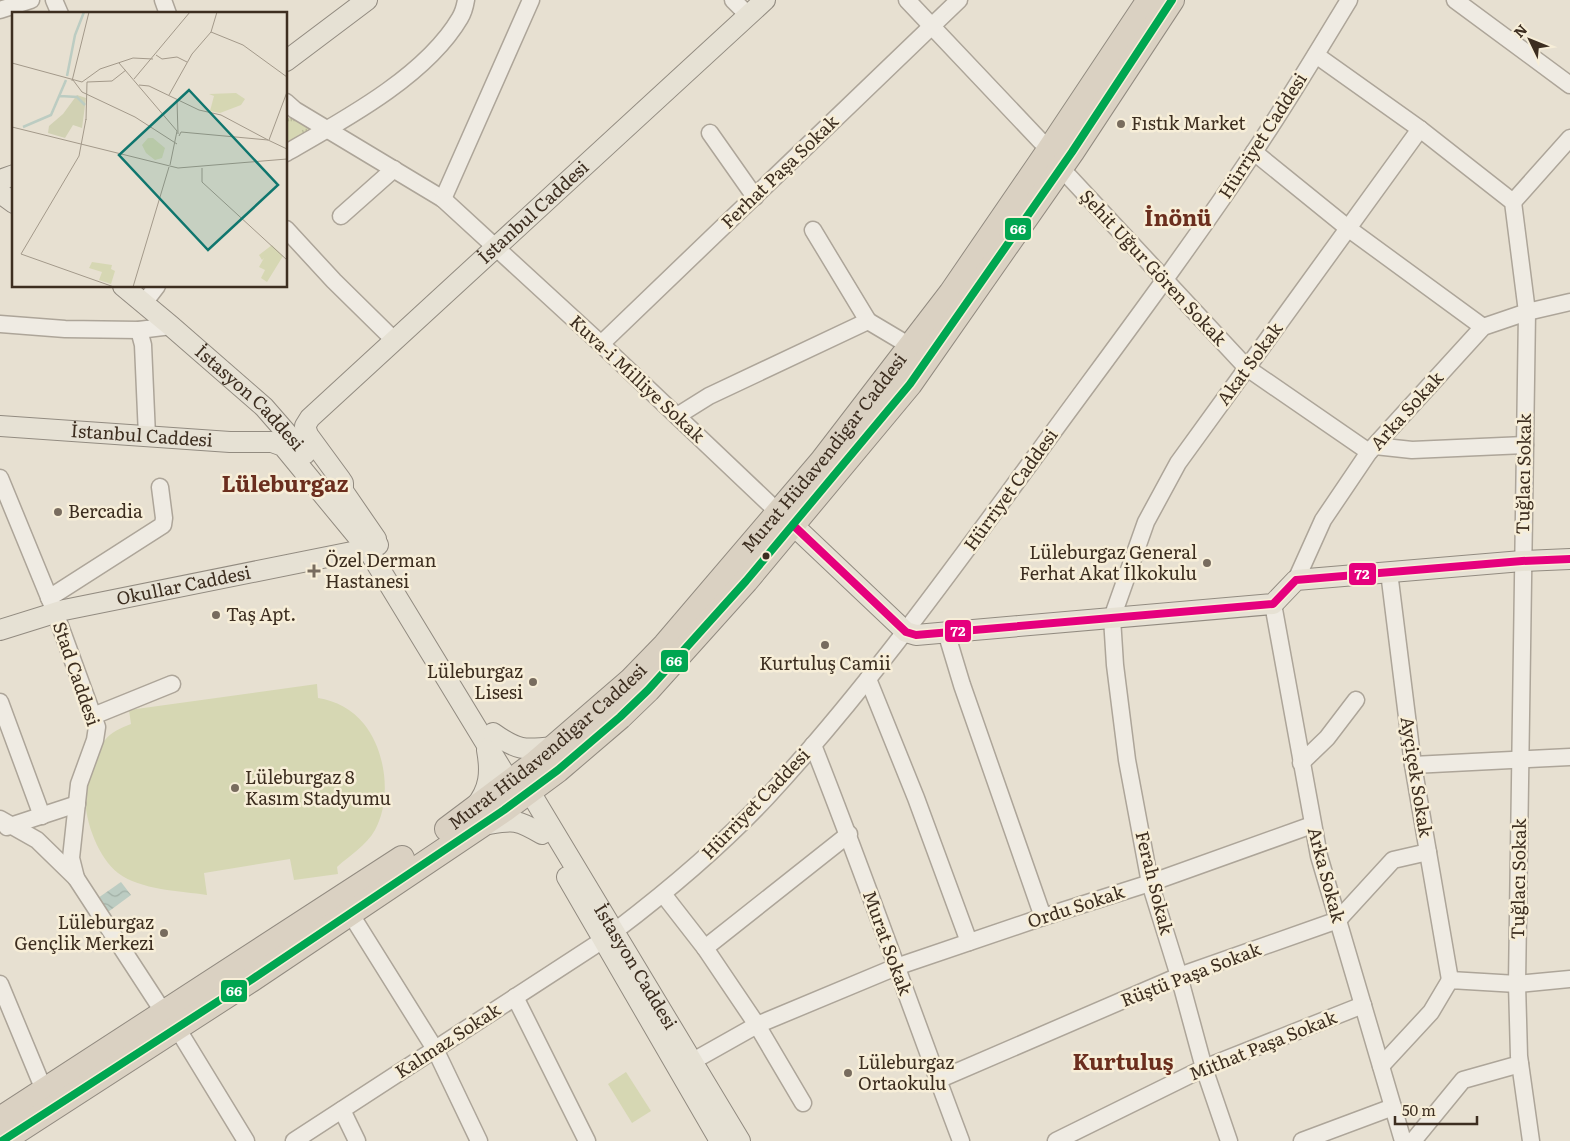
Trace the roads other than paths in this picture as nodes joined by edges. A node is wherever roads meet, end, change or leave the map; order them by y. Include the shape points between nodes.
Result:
1 (31, 0) edge
2 (54, 0) edge
3 (163, 0) edge
4 (367, 0) edge
5 (466, 0) edge
6 (531, 0) edge
7 (733, 0) edge
8 (765, 0) edge
9 (907, 0) edge
10 (959, 0) edge
11 (1149, 0) edge
12 (1172, 0) edge
13 (1348, 0) edge
14 (1455, 0) edge
15 (0, 10) edge
16 (59, 12) edge
17 (167, 12) edge
18 (748, 16) junction
19 (932, 27) junction
20 (1316, 55) junction
21 (288, 59) edge
22 (1569, 82) edge
23 (288, 104) edge
24 (1420, 129) junction
25 (327, 130) junction
26 (710, 133) dead end
27 (1570, 138) edge
28 (288, 152) edge
29 (1254, 152) junction
30 (1055, 159) junction
31 (394, 169) junction
32 (12, 176) edge
33 (0, 180) edge
34 (0, 193) edge
35 (755, 197) junction
36 (443, 199) junction
37 (12, 202) edge
38 (1513, 202) junction
39 (341, 216) dead end
40 (1349, 229) junction
41 (813, 230) dead end
42 (288, 231) edge
43 (495, 246) junction
44 (1164, 281) junction
45 (125, 288) edge
46 (155, 288) edge
47 (1570, 302) edge
48 (144, 303) junction
49 (1527, 312) junction
50 (868, 321) junction
51 (0, 324) edge
52 (172, 326) junction
53 (1482, 327) junction
54 (139, 330) junction
55 (394, 340) junction
56 (601, 344) junction
57 (910, 346) junction
58 (1247, 368) junction
59 (677, 416) junction
60 (0, 426) edge
61 (147, 436) junction
62 (293, 436) junction
63 (1525, 446) junction
64 (1372, 449) junction
65 (0, 478) edge
66 (160, 487) dead end
67 (786, 518) junction
68 (374, 546) junction
69 (1570, 559) edge
70 (1522, 561) junction
71 (1389, 572) junction
72 (1296, 580) junction
73 (1273, 604) junction
74 (52, 605) junction
75 (1112, 618) junction
76 (0, 630) edge
77 (906, 632) junction
78 (946, 632) junction
79 (868, 678) junction
80 (172, 684) dead end
81 (1356, 700) dead end
82 (0, 702) edge
83 (93, 716) junction
84 (490, 739) junction
85 (813, 745) junction
86 (554, 746) junction
87 (1570, 757) edge
88 (1522, 760) junction
89 (1301, 764) junction
90 (1413, 765) junction
91 (558, 770) junction
92 (520, 787) junction
93 (76, 804) junction
94 (42, 816) junction
95 (475, 819) junction
96 (4, 825) edge
97 (1312, 825) junction
98 (546, 829) junction
99 (848, 834) junction
100 (1428, 852) junction
101 (76, 878) junction
102 (1150, 883) junction
103 (662, 894) junction
104 (350, 913) junction
105 (1043, 917) junction
106 (1338, 920) junction
107 (609, 936) junction
108 (969, 942) junction
109 (705, 948) junction
110 (896, 967) junction
111 (1179, 976) junction
112 (1570, 979) edge
113 (1450, 980) junction
114 (0, 984) edge
115 (1517, 984) junction
116 (516, 997) junction
117 (1363, 1005) junction
118 (170, 1020) junction
119 (757, 1025) junction
120 (435, 1048) junction
121 (1520, 1064) junction
122 (685, 1065) junction
123 (1381, 1066) junction
124 (1204, 1068) junction
125 (938, 1080) junction
126 (44, 1090) junction
127 (803, 1102) dead end
128 (1393, 1107) junction
129 (342, 1110) junction
130 (0, 1119) edge
131 (2, 1141) edge
132 (246, 1141) edge
133 (294, 1141) edge
134 (357, 1141) edge
135 (479, 1141) edge
136 (587, 1141) edge
137 (720, 1141) edge
138 (740, 1141) edge
139 (961, 1141) edge
140 (1056, 1141) edge
141 (1229, 1141) edge
142 (1302, 1141) edge
143 (1403, 1141) edge
144 (1413, 1141) edge
145 (1531, 1141) edge

1 - 15 street
2 - 16 street
3 - 17 street
4 - 21 main road
5 - 25 street via 461,17 436,49 398,83
6 - 36 street
7 - 18 street
8 - 18 main road, İstanbul Caddesi
9 - 19 street, Şehit Uğur Gören Sokak
10 - 19 street, Ferhat Paşa Sokak
11 - 30 highway, Murat Hüdavendigar Caddesi
12 - 30 highway, Murat Hüdavendigar Caddesi
13 - 20 street, Hürriyet Caddesi
14 - 22 street
18 - 43 main road, İstanbul Caddesi
19 - 30 street, Şehit Uğur Gören Sokak
19 - 35 street, Ferhat Paşa Sokak
20 - 24 street
20 - 29 street, Hürriyet Caddesi
23 - 25 street, Kuva-i Milliye Sokak
24 - 38 street
24 - 40 street, Akat Sokak
25 - 28 street
25 - 31 street, Kuva-i Milliye Sokak
26 - 35 street
27 - 38 street
29 - 40 street
29 - 44 street, Hürriyet Caddesi
30 - 44 street, Şehit Uğur Gören Sokak
30 - 57 highway, Murat Hüdavendigar Caddesi
30 - 67 highway, Murat Hüdavendigar Caddesi via 910,384
31 - 36 street, Kuva-i Milliye Sokak
31 - 39 street
32 - 33 main road
34 - 37 main road
35 - 56 street, Ferhat Paşa Sokak
36 - 43 street, Kuva-i Milliye Sokak
38 - 49 street, Tuğlacı Sokak
40 - 53 street
40 - 58 street, Akat Sokak
41 - 50 street
42 - 55 street
43 - 55 main road, İstanbul Caddesi
43 - 56 street, Kuva-i Milliye Sokak
44 - 58 street, Şehit Uğur Gören Sokak
44 - 77 street, Hürriyet Caddesi
45 - 48 main road, İstasyon Caddesi
46 - 48 street
47 - 49 street, Arka Sokak
48 - 52 main road, İstasyon Caddesi
49 - 53 street, Arka Sokak
49 - 63 street, Tuğlacı Sokak
50 - 57 street
50 - 59 street via 709,396
51 - 54 street
52 - 54 street
52 - 62 main road, İstasyon Caddesi
53 - 64 street, Arka Sokak
54 - 61 street via 143,345
55 - 62 main road, İstanbul Caddesi
56 - 59 street, Kuva-i Milliye Sokak
57 - 67 highway, Murat Hüdavendigar Caddesi via 822,461
58 - 64 street, Şehit Uğur Gören Sokak
58 - 75 street, Akat Sokak via 1178,463 1146,522
59 - 67 street, Kuva-i Milliye Sokak
60 - 61 main road, İstanbul Caddesi
61 - 62 main road, İstanbul Caddesi via 230,442 272,442
62 - 68 main road
62 - 68 main road, İstasyon Caddesi via 333,489 343,491
63 - 64 street
63 - 70 street, Tuğlacı Sokak
64 - 72 street, Arka Sokak via 1323,520
65 - 74 street, Stad Caddesi
66 - 74 street via 163,524 97,567
67 - 77 main road
67 - 86 highway, Murat Hüdavendigar Caddesi via 656,655 614,696
67 - 91 highway, Murat Hüdavendigar Caddesi via 746,581 648,690
68 - 74 main road, Okullar Caddesi
68 - 84 main road, İstasyon Caddesi
69 - 70 main road
70 - 71 main road
70 - 88 street, Tuğlacı Sokak
71 - 72 main road
71 - 90 street, Ayçiçek Sokak
72 - 73 main road
73 - 75 main road
73 - 89 street, Arka Sokak
74 - 76 main road, Okullar Caddesi
74 - 83 street, Stad Caddesi
75 - 78 main road
75 - 102 street, Ferah Sokak via 1127,760
77 - 78 main road via 916,635
77 - 79 street, Hürriyet Caddesi
78 - 105 street
79 - 85 street, Hürriyet Caddesi
79 - 108 street
80 - 83 street
81 - 89 street via 1328,738
82 - 94 street
83 - 93 street, Stad Caddesi via 97,727 95,740 79,784
84 - 86 main road via 528,749
84 - 92 main road, İstasyon Caddesi
84 - 95 main road via 490,779
85 - 99 street, Murat Sokak
85 - 103 street, Hürriyet Caddesi via 730,834
86 - 92 highway, Murat Hüdavendigar Caddesi
87 - 88 street
88 - 90 street
88 - 115 street, Tuğlacı Sokak
89 - 97 street, Arka Sokak
90 - 100 street, Ayçiçek Sokak
91 - 92 highway, Murat Hüdavendigar Caddesi
91 - 98 main road via 548,789
92 - 95 highway, Murat Hüdavendigar Caddesi
92 - 98 main road, İstasyon Caddesi
93 - 94 street
93 - 101 street, Stad Caddesi via 71,858
94 - 96 street
95 - 98 main road via 519,822
95 - 104 highway, Murat Hüdavendigar Caddesi
95 - 118 highway, Murat Hüdavendigar Caddesi
96 - 101 street via 37,840
97 - 102 street, Ordu Sokak
97 - 106 street, Arka Sokak
98 - 107 main road, İstasyon Caddesi
99 - 109 street
99 - 110 street, Murat Sokak
100 - 106 street, Rüştü Paşa Sokak via 1393,860
100 - 113 street, Ayçiçek Sokak
101 - 118 street
102 - 105 street, Ordu Sokak
102 - 111 street, Ferah Sokak
103 - 107 street, Hürriyet Caddesi
103 - 109 street
104 - 118 highway, Murat Hüdavendigar Caddesi
104 - 120 street
105 - 108 street, Ordu Sokak
106 - 111 street, Rüştü Paşa Sokak
106 - 117 street, Arka Sokak
107 - 116 street, Kalmaz Sokak
107 - 122 main road, İstasyon Caddesi
108 - 110 street, Ordu Sokak
109 - 119 street
110 - 119 street, Ordu Sokak
110 - 125 street, Murat Sokak
111 - 124 street, Ferah Sokak
111 - 125 street, Rüştü Paşa Sokak
112 - 115 street
113 - 115 street
113 - 123 street via 1430,1012
114 - 126 street
115 - 121 street, Tuğlacı Sokak
116 - 120 street, Kalmaz Sokak
116 - 136 street
117 - 123 street, Arka Sokak
117 - 124 street, Mithat Paşa Sokak
118 - 126 highway, Murat Hüdavendigar Caddesi
118 - 131 highway, Murat Hüdavendigar Caddesi
118 - 132 street
119 - 122 street, Ordu Sokak
119 - 127 street
120 - 129 street, Kalmaz Sokak
120 - 135 street
121 - 144 street via 1463,1080
121 - 145 street, Tuğlacı Sokak
122 - 137 main road, İstasyon Caddesi
122 - 138 main road, İstasyon Caddesi
123 - 128 street, Arka Sokak
124 - 140 street, Mithat Paşa Sokak
124 - 141 street, Ferah Sokak
125 - 139 street, Murat Sokak
126 - 130 highway, Murat Hüdavendigar Caddesi
128 - 142 street
128 - 143 street, Arka Sokak
129 - 133 street, Kalmaz Sokak
129 - 134 street

